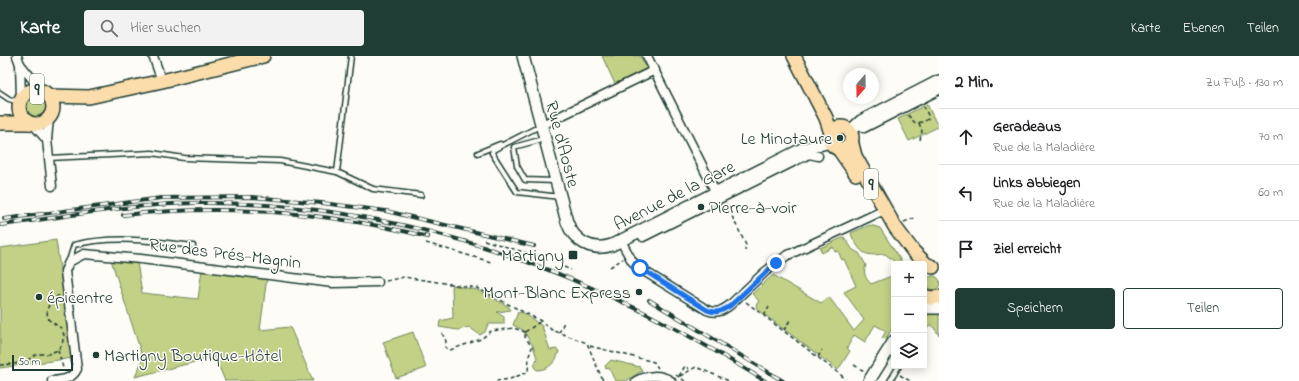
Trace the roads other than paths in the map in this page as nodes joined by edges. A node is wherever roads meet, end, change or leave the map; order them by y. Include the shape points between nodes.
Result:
1 (17, 56) edge
2 (153, 56) edge
3 (351, 56) edge
4 (523, 56) edge
5 (647, 56) edge
6 (794, 56) edge
7 (802, 56) edge
8 (258, 57) edge
9 (20, 64) junction
10 (655, 70) junction
11 (939, 81) edge
12 (162, 82) junction
13 (939, 90) edge
14 (0, 93) edge
15 (46, 93) junction
16 (89, 97) junction
17 (20, 101) junction
18 (0, 117) edge
19 (50, 117) junction
20 (0, 123) edge
21 (31, 123) junction
22 (540, 126) junction
23 (864, 128) dead end
24 (840, 137) junction
25 (544, 138) junction
26 (47, 140) junction
27 (478, 153) dead end
28 (818, 156) dead end
29 (49, 158) junction
30 (337, 172) junction
31 (555, 181) junction
32 (52, 186) dead end
33 (716, 193) junction
34 (421, 195) dead end
35 (560, 197) junction
36 (878, 213) junction
37 (643, 237) dead end
38 (577, 238) joint
39 (621, 241) junction
40 (193, 246) dead end
41 (909, 261) edge
42 (69, 262) junction
43 (935, 268) edge
44 (378, 282) road end
45 (891, 346) edge
46 (897, 369) edge
47 (52, 381) edge
48 (636, 381) edge
49 (670, 381) edge
50 (869, 381) edge
51 (890, 381) edge

1 - 9 street
2 - 12 street
3 - 30 lane
4 - 22 street, Rue d'Aoste
5 - 10 street
6 - 24 main road, 9 via 826,118
7 - 24 main road, 9 via 837,123
8 - 12 main road, 9
9 - 15 street
9 - 17 street
10 - 22 street
10 - 33 street
11 - 24 street, Avenue de la Gare via 861,121
12 - 16 main road, 9
13 - 23 street
14 - 17 lane via 9,99
15 - 16 main road, 9
15 - 17 main road, 9 via 30,91
15 - 19 main road, 9 via 53,106
16 - 19 main road, 9
17 - 18 main road, 9
17 - 21 main road, 9 via 20,114
19 - 21 main road, 9 via 41,123
19 - 26 street
20 - 21 main road, 9
21 - 26 street
22 - 25 street, Rue d'Aoste
22 - 27 lane
22 - 35 lane
22 - 35 lane via 493,150 492,153 517,192
24 - 33 street, Avenue de la Gare via 802,149
24 - 36 main road, 9 via 848,160
24 - 43 main road, 9 via 855,156 895,227 913,251 926,264
25 - 31 street, Rue d'Aoste
25 - 31 lane via 514,146 517,166 525,180
26 - 29 street
28 - 37 street via 809,154
29 - 30 lane via 152,153 184,158 280,161
29 - 32 street
30 - 34 lane via 373,188
31 - 35 street, Rue d'Aoste
33 - 39 street, Avenue de la Gare
35 - 38 street, Rue d'Aoste via 568,226
36 - 39 street via 786,256 730,306 716,312 707,310 640,268 632,261
36 - 41 main road, 9
38 - 39 street, Avenue de la Gare via 587,245 599,248
40 - 42 lane via 142,240 113,239 88,242 74,245
42 - 44 street, Rue des Prés-Magnin via 84,254 333,283
42 - 47 street via 65,271 77,369 68,378
45 - 50 street
46 - 51 lane
48 - 49 street via 656,375

